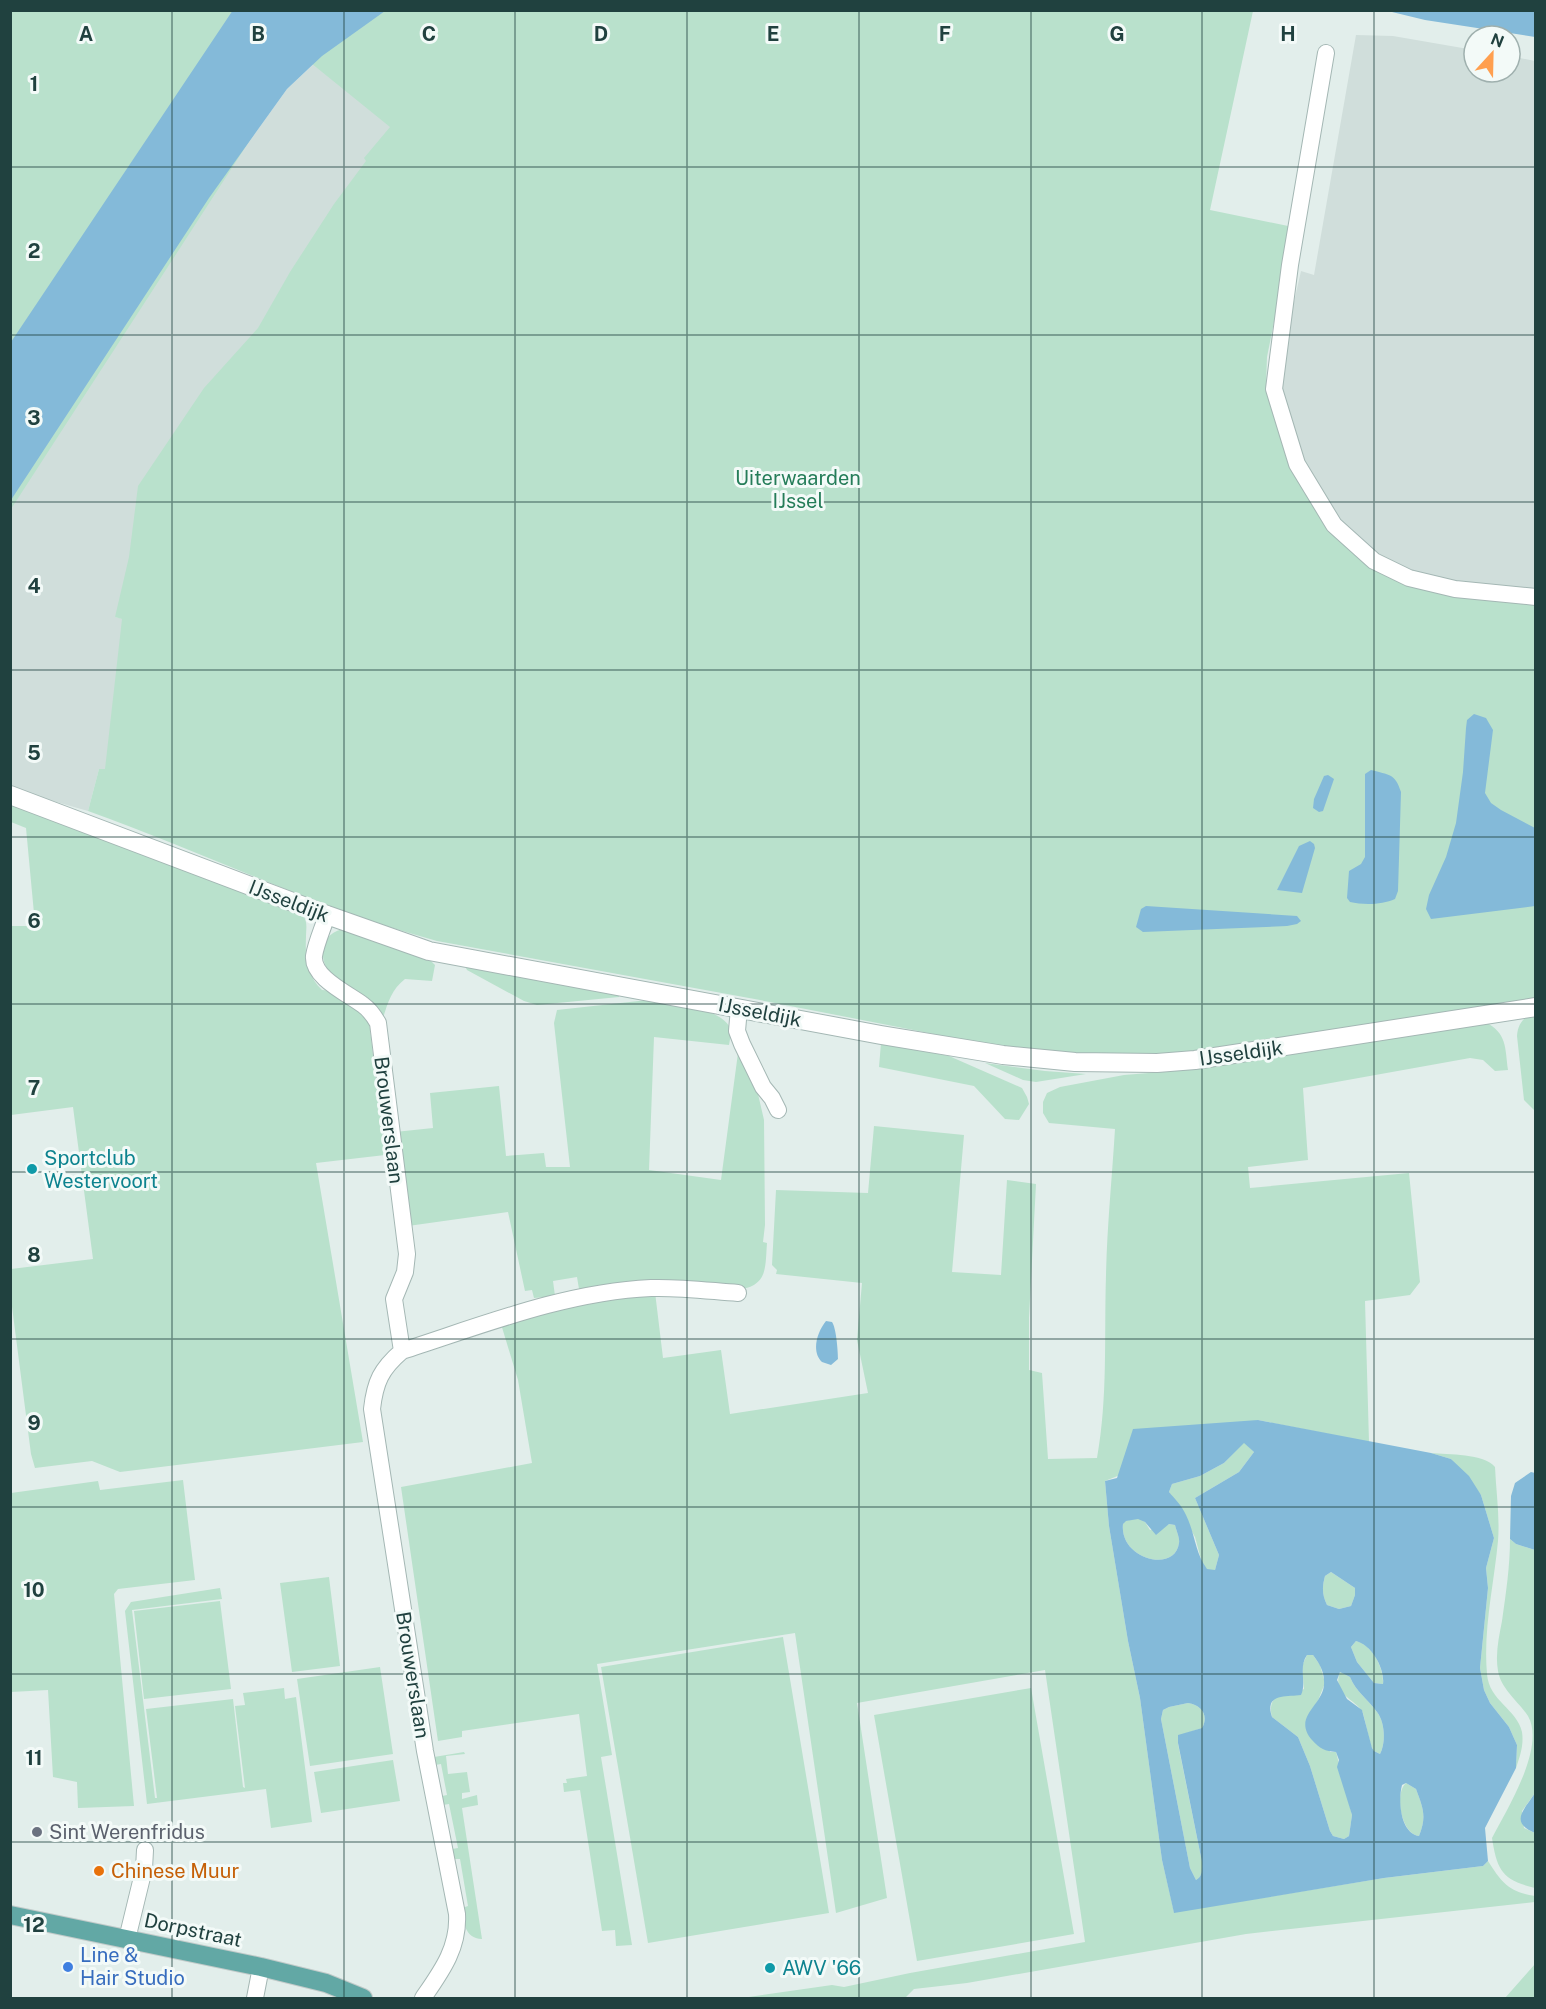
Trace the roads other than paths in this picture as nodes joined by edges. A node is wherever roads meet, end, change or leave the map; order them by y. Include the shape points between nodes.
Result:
1 (1326, 53) dead end
2 (1536, 597) edge
3 (10, 795) edge
4 (327, 915) junction
5 (1536, 1007) edge
6 (739, 1008) junction
7 (778, 1110) dead end
8 (738, 1293) dead end
9 (402, 1351) junction
10 (146, 1850) dead end
11 (10, 1915) edge
12 (127, 1939) junction
13 (261, 1967) junction
14 (255, 1998) edge
15 (363, 1998) edge
16 (423, 1998) edge

1 - 2 street via 1290,265 1274,389 1297,464 1334,525 1374,561 1409,578 1455,589
3 - 4 street, IJsseldijk
4 - 6 street, IJsseldijk via 429,951
4 - 9 street, Brouwerslaan via 314,956 315,965 371,1012 378,1023 407,1254 405,1272 394,1299
5 - 6 street, IJsseldijk via 1195,1060 1121,1063 1003,1055
6 - 7 street via 737,1031 762,1087
8 - 9 street via 653,1288 595,1295 533,1309
9 - 16 street, Brouwerslaan via 380,1377 372,1409 425,1751 458,1924 447,1963
10 - 12 street
11 - 12 main road, Dorpstraat
12 - 13 main road, Dorpstraat
13 - 14 street
13 - 15 main road, Dorpstraat via 326,1983

